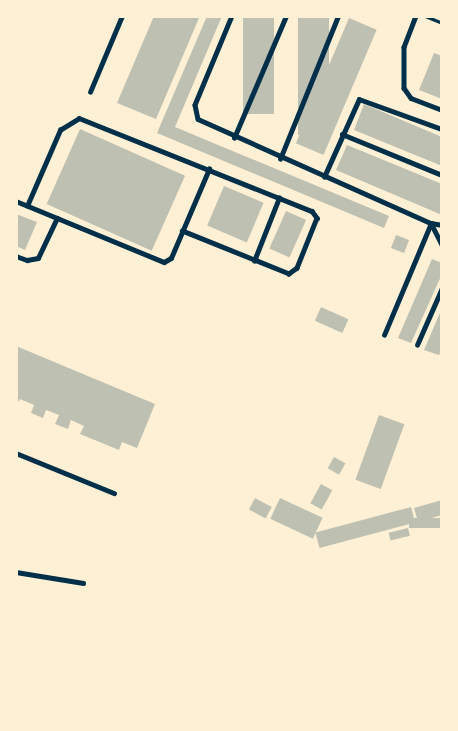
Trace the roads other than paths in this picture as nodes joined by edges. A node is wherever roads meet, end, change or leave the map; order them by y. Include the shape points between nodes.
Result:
1 (122, 16) edge
2 (232, 16) edge
3 (285, 16) edge
4 (338, 16) edge
5 (416, 16) edge
6 (90, 92) dead end
7 (441, 110) edge
8 (441, 129) edge
9 (342, 134) junction
10 (234, 138) junction
11 (280, 159) junction
12 (209, 169) junction
13 (441, 175) edge
14 (324, 177) junction
15 (279, 198) junction
16 (16, 201) edge
17 (27, 206) junction
18 (57, 218) junction
19 (431, 223) junction
20 (441, 225) edge
21 (182, 231) junction
22 (441, 244) edge
23 (16, 256) edge
24 (254, 261) junction
25 (441, 288) edge
26 (384, 335) dead end
27 (417, 345) dead end
28 (16, 453) edge
29 (114, 493) dead end
30 (16, 572) edge
31 (83, 583) dead end

1 - 6 lane
2 - 10 lane via 195,112 205,125
3 - 10 lane
4 - 11 lane
5 - 7 lane via 404,47 404,88 411,98
8 - 9 lane via 365,98 355,103
9 - 13 lane
9 - 14 lane
10 - 11 lane
11 - 14 lane
12 - 15 lane
12 - 17 lane via 79,118 60,130
12 - 21 lane
14 - 19 lane
15 - 24 lane
15 - 24 lane via 312,211 317,221 294,271 284,273
16 - 17 lane
17 - 18 lane
18 - 21 lane via 155,261 171,258
18 - 23 lane via 38,258
19 - 20 lane
19 - 22 lane
19 - 26 lane
21 - 24 lane
25 - 27 lane
28 - 29 lane
30 - 31 lane

